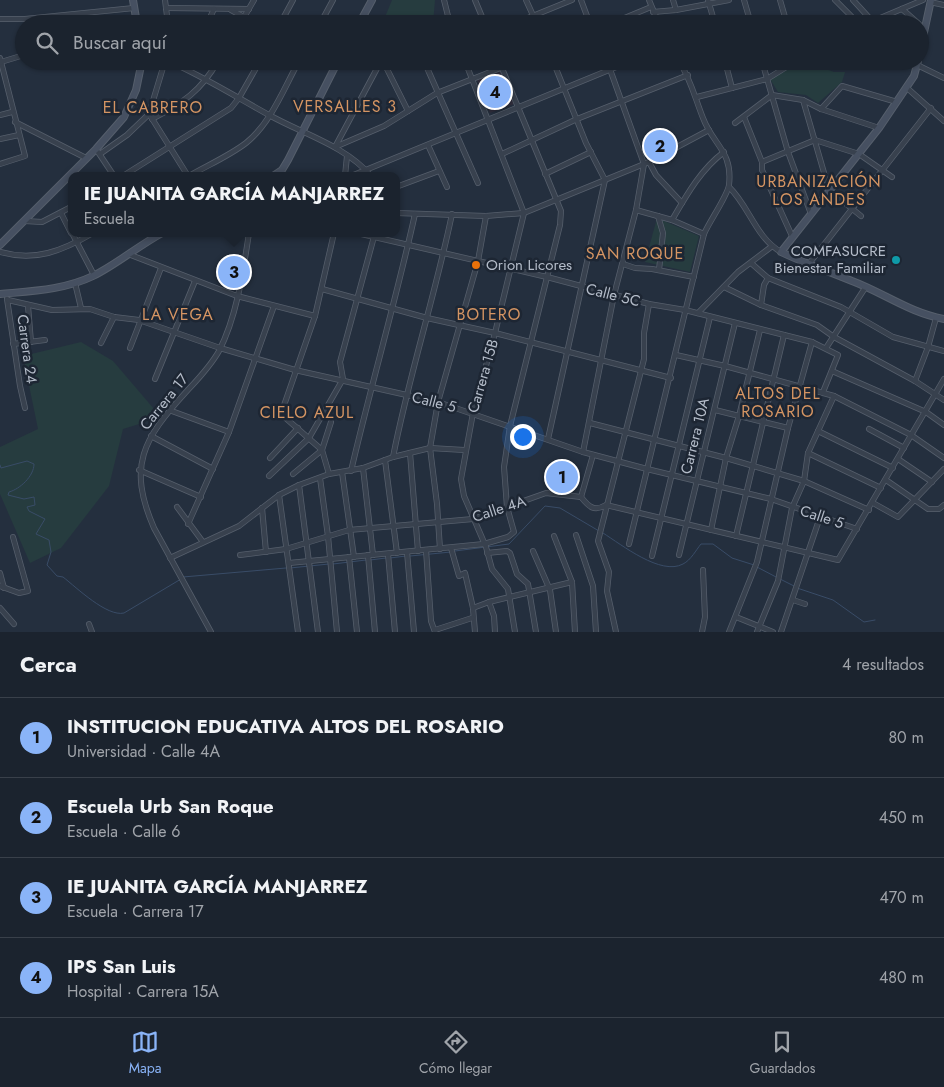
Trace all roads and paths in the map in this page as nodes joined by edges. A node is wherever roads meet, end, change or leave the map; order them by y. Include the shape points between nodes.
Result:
1 (133, 0) edge
2 (165, 0) edge
3 (254, 0) edge
4 (293, 0) edge
5 (333, 0) edge
6 (372, 0) edge
7 (444, 0) edge
8 (477, 0) edge
9 (526, 0) edge
10 (572, 0) edge
11 (580, 0) edge
12 (649, 0) edge
13 (673, 0) edge
14 (729, 0) edge
15 (744, 0) edge
16 (780, 0) edge
17 (835, 0) edge
18 (854, 0) edge
19 (923, 0) edge
20 (931, 1) edge
21 (709, 2) edge
22 (944, 5) edge
23 (134, 8) junction
24 (166, 8) junction
25 (214, 9) junction
26 (229, 9) junction
27 (248, 9) junction
28 (902, 9) junction
29 (652, 10) junction
30 (676, 10) junction
31 (76, 15) edge
32 (135, 15) edge
33 (167, 15) edge
34 (211, 15) edge
35 (240, 15) edge
36 (245, 15) edge
37 (285, 15) edge
38 (325, 15) edge
39 (364, 15) edge
40 (448, 15) edge
41 (482, 15) edge
42 (534, 15) edge
43 (536, 15) edge
44 (586, 15) edge
45 (637, 15) edge
46 (654, 15) edge
47 (713, 15) edge
48 (748, 15) edge
49 (784, 15) edge
50 (850, 15) edge
51 (867, 15) edge
52 (890, 15) edge
53 (909, 15) edge
54 (926, 15) edge
55 (0, 19) edge
56 (15, 20) edge
57 (15, 57) edge
58 (0, 60) edge
59 (140, 70) edge
60 (163, 70) edge
61 (185, 70) edge
62 (213, 70) edge
63 (255, 70) edge
64 (294, 70) edge
65 (331, 70) edge
66 (377, 70) edge
67 (387, 70) edge
68 (428, 70) edge
69 (469, 70) edge
70 (496, 70) edge
71 (503, 70) edge
72 (557, 70) edge
73 (608, 70) edge
74 (610, 70) edge
75 (685, 70) edge
76 (727, 70) edge
77 (764, 70) edge
78 (782, 70) edge
79 (915, 70) edge
80 (929, 70) edge
81 (1, 72) edge
82 (688, 74) junction
83 (944, 77) edge
84 (472, 78) junction
85 (767, 79) junction
86 (207, 80) junction
87 (6, 86) junction
88 (906, 87) junction
89 (0, 88) edge
90 (564, 88) junction
91 (732, 88) junction
92 (437, 93) junction
93 (772, 96) junction
94 (696, 97) junction
95 (239, 98) junction
96 (803, 100) junction
97 (623, 102) junction
98 (897, 102) junction
99 (517, 107) junction
100 (821, 108) junction
101 (930, 108) junction
102 (408, 111) junction
103 (12, 112) junction
104 (149, 114) junction
105 (269, 115) junction
106 (0, 116) edge
107 (744, 117) junction
108 (152, 119) junction
109 (488, 119) junction
110 (577, 119) junction
111 (944, 121) edge
112 (15, 122) junction
113 (735, 123) dead end
114 (879, 128) junction
115 (709, 130) junction
116 (302, 132) junction
117 (456, 132) junction
118 (19, 135) junction
119 (105, 138) junction
120 (0, 139) edge
121 (815, 140) junction
122 (531, 141) junction
123 (112, 145) junction
124 (428, 145) junction
125 (170, 147) junction
126 (335, 147) junction
127 (98, 151) junction
128 (591, 152) junction
129 (724, 152) junction
130 (788, 152) junction
131 (502, 154) junction
132 (859, 154) junction
133 (347, 156) junction
134 (86, 158) junction
135 (762, 162) junction
136 (647, 163) junction
137 (0, 164) edge
138 (365, 169) junction
139 (882, 169) junction
140 (438, 170) junction
141 (73, 172) edge
142 (111, 172) edge
143 (129, 172) edge
144 (186, 172) edge
145 (196, 172) edge
146 (281, 172) edge
147 (345, 172) edge
148 (359, 172) edge
149 (368, 172) edge
150 (545, 174) junction
151 (68, 177) edge
152 (892, 177) dead end
153 (605, 180) junction
154 (478, 183) dead end
155 (400, 184) edge
156 (447, 187) dead end
157 (729, 187) junction
158 (829, 190) junction
159 (556, 198) junction
160 (682, 203) junction
161 (852, 208) junction
162 (68, 209) edge
163 (636, 210) junction
164 (61, 213) junction
165 (400, 213) edge
166 (524, 213) junction
167 (414, 214) junction
168 (452, 214) junction
169 (811, 214) junction
170 (486, 216) junction
171 (658, 216) junction
172 (861, 216) dead end
173 (672, 220) junction
174 (25, 222) junction
175 (68, 226) edge
176 (704, 234) junction
177 (792, 236) junction
178 (74, 237) edge
179 (86, 237) edge
180 (150, 237) edge
181 (248, 237) edge
182 (333, 237) edge
183 (374, 237) edge
184 (382, 237) edge
185 (77, 243) junction
186 (408, 244) junction
187 (0, 245) edge
188 (770, 247) junction
189 (0, 252) edge
190 (781, 252) junction
191 (128, 254) junction
192 (444, 254) junction
193 (478, 261) junction
194 (751, 263) junction
195 (622, 264) junction
196 (808, 265) junction
197 (161, 268) junction
198 (511, 270) junction
199 (659, 270) junction
200 (94, 276) junction
201 (547, 277) junction
202 (694, 277) junction
203 (768, 278) junction
204 (195, 281) junction
205 (74, 283) junction
206 (581, 287) junction
207 (724, 287) junction
208 (865, 288) junction
209 (322, 289) junction
210 (614, 295) junction
211 (5, 296) edge
212 (237, 296) junction
213 (359, 299) junction
214 (649, 304) junction
215 (761, 305) junction
216 (28, 306) junction
217 (274, 306) junction
218 (81, 308) junction
219 (393, 308) junction
220 (685, 310) junction
221 (849, 312) junction
222 (698, 314) junction
223 (315, 316) junction
224 (114, 317) junction
225 (710, 317) junction
226 (427, 318) junction
227 (936, 318) junction
228 (944, 319) edge
229 (140, 320) junction
230 (735, 323) junction
231 (462, 325) junction
232 (760, 330) junction
233 (175, 332) junction
234 (495, 333) junction
235 (784, 336) junction
236 (834, 337) junction
237 (45, 340) dead end
238 (31, 342) junction
239 (812, 342) junction
240 (101, 343) dead end
241 (530, 343) junction
242 (13, 344) junction
243 (928, 347) junction
244 (130, 348) dead end
245 (220, 348) junction
246 (826, 348) junction
247 (944, 351) edge
248 (565, 352) junction
249 (676, 355) junction
250 (255, 359) junction
251 (700, 360) junction
252 (601, 361) junction
253 (725, 366) junction
254 (295, 370) junction
255 (639, 371) junction
256 (832, 371) junction
257 (750, 373) junction
258 (671, 378) junction
259 (155, 379) dead end
260 (774, 379) junction
261 (944, 379) edge
262 (914, 381) junction
263 (340, 382) junction
264 (799, 385) junction
265 (370, 388) junction
266 (823, 392) junction
267 (405, 395) junction
268 (936, 395) junction
269 (834, 396) junction
270 (944, 400) edge
271 (438, 402) junction
272 (25, 408) dead end
273 (169, 410) junction
274 (714, 410) junction
275 (926, 412) junction
276 (473, 413) junction
277 (739, 416) junction
278 (331, 422) dead end
279 (764, 422) junction
280 (590, 423) junction
281 (944, 425) edge
282 (510, 426) junction
283 (298, 428) junction
284 (788, 428) junction
285 (869, 429) dead end
286 (818, 431) junction
287 (229, 432) junction
288 (625, 432) junction
289 (911, 435) junction
290 (151, 436) junction
291 (309, 438) junction
292 (548, 439) junction
293 (655, 440) junction
294 (678, 446) junction
295 (430, 448) junction
296 (904, 448) junction
297 (322, 450) junction
298 (464, 450) junction
299 (583, 452) junction
300 (704, 452) junction
301 (410, 453) junction
302 (808, 453) junction
303 (593, 455) junction
304 (393, 456) junction
305 (270, 458) dead end
306 (726, 458) junction
307 (944, 458) edge
308 (898, 459) junction
309 (385, 460) junction
310 (617, 461) junction
311 (751, 466) junction
312 (363, 468) junction
313 (893, 468) junction
314 (213, 469) junction
315 (647, 469) junction
316 (944, 469) edge
317 (139, 470) junction
318 (351, 471) junction
319 (342, 472) junction
320 (293, 474) dead end
321 (329, 474) junction
322 (777, 474) junction
323 (672, 475) junction
324 (270, 476) dead end
325 (320, 478) junction
326 (696, 480) junction
327 (886, 480) junction
328 (804, 481) junction
329 (932, 482) junction
330 (299, 485) junction
331 (720, 485) junction
332 (881, 488) junction
333 (746, 492) junction
334 (279, 494) junction
335 (202, 496) junction
336 (581, 497) junction
337 (771, 498) junction
338 (915, 499) junction
339 (873, 503) junction
340 (606, 505) junction
341 (944, 505) edge
342 (176, 507) dead end
343 (506, 507) junction
344 (262, 508) junction
345 (792, 508) junction
346 (869, 510) junction
347 (637, 512) junction
348 (660, 517) junction
349 (820, 518) junction
350 (472, 519) junction
351 (438, 523) junction
352 (188, 524) junction
353 (414, 524) junction
354 (686, 524) junction
355 (393, 526) junction
356 (370, 528) junction
357 (857, 529) junction
358 (349, 530) junction
359 (711, 530) junction
360 (576, 535) dead end
361 (328, 536) junction
362 (554, 536) dead end
363 (736, 536) junction
364 (13, 537) dead end
365 (203, 542) junction
366 (762, 542) junction
367 (307, 543) junction
368 (629, 544) dead end
369 (786, 547) junction
370 (286, 549) junction
371 (440, 549) junction
372 (486, 549) junction
373 (418, 551) junction
374 (426, 551) junction
375 (533, 551) dead end
376 (266, 552) junction
377 (452, 552) junction
378 (397, 553) junction
379 (808, 553) junction
380 (679, 554) dead end
381 (240, 555) dead end
382 (407, 556) junction
383 (652, 556) dead end
384 (388, 557) junction
385 (170, 558) junction
386 (330, 558) junction
387 (370, 558) junction
388 (350, 560) junction
389 (309, 561) junction
390 (289, 567) junction
391 (703, 570) dead end
392 (0, 573) edge
393 (572, 582) junction
394 (1, 587) edge
395 (550, 589) junction
396 (530, 593) junction
397 (510, 598) junction
398 (793, 600) junction
399 (489, 602) junction
400 (805, 604) dead end
401 (0, 608) edge
402 (473, 608) junction
403 (736, 617) junction
404 (472, 618) junction
405 (14, 624) dead end
406 (89, 624) dead end
407 (454, 625) junction
408 (758, 630) edge
409 (435, 631) edge
410 (92, 632) edge
411 (211, 632) edge
412 (298, 632) edge
413 (318, 632) edge
414 (337, 632) edge
415 (357, 632) edge
416 (376, 632) edge
417 (395, 632) edge
418 (414, 632) edge
419 (455, 632) edge
420 (475, 632) edge
421 (495, 632) edge
422 (515, 632) edge
423 (536, 632) edge
424 (556, 632) edge
425 (575, 632) edge
426 (596, 632) edge
427 (616, 632) edge
428 (702, 632) edge
429 (729, 632) edge
430 (773, 632) edge
431 (781, 632) edge

1 - 23 street
2 - 24 street
3 - 27 street
4 - 37 street
5 - 38 street
6 - 39 street
7 - 40 street
8 - 41 street
9 - 42 street
10 - 43 street
11 - 44 street
12 - 29 street
13 - 30 street
14 - 21 street
15 - 48 street
16 - 49 street
17 - 50 street
18 - 51 street
19 - 28 street
20 - 22 street
20 - 54 street
21 - 30 street
21 - 47 street
23 - 31 street
23 - 32 street
24 - 25 street
24 - 33 street
25 - 26 street
25 - 34 street
26 - 27 street
26 - 35 street
27 - 36 street
28 - 52 street
28 - 53 street
29 - 30 street
29 - 45 street
29 - 46 street
55 - 56 street
57 - 58 street
58 - 81 street
59 - 119 street via 133,101
60 - 104 street
61 - 86 street
62 - 86 street
63 - 95 street
64 - 105 street
65 - 116 street
66 - 126 street
67 - 102 street
68 - 92 street
69 - 84 street
70 - 84 street
71 - 99 street
72 - 90 street
73 - 90 street
74 - 97 street
75 - 82 street
76 - 91 street
77 - 85 street
78 - 85 street
79 - 88 street
80 - 83 street
81 - 87 street
82 - 94 street
82 - 97 street
84 - 92 street
84 - 109 street
85 - 91 street
85 - 93 street
86 - 95 street
86 - 108 street via 196,92
87 - 89 street
87 - 103 street
88 - 98 street
88 - 101 street
90 - 99 street
90 - 110 street
91 - 94 street
92 - 102 street
92 - 117 street
93 - 96 street
93 - 107 street
93 - 130 street
94 - 115 street
95 - 105 street
95 - 125 street via 220,116
96 - 100 street
96 - 121 street
97 - 110 street
97 - 136 street
98 - 100 street via 839,87
98 - 114 street
99 - 109 street
99 - 122 street
100 - 114 street
101 - 111 street
101 - 139 street
102 - 126 street via 384,126
103 - 106 street
103 - 112 street
104 - 108 street
104 - 123 street
105 - 116 street
105 - 145 street via 247,142
107 - 113 street
107 - 135 street
108 - 125 street
109 - 117 street
109 - 131 street
110 - 122 street
110 - 128 street
112 - 118 street
112 - 134 street
114 - 132 street
115 - 129 street
115 - 136 street
116 - 126 street
116 - 146 street
117 - 124 street
117 - 154 street
118 - 120 street
118 - 137 street via 25,156
119 - 123 street
119 - 127 street
121 - 130 street
121 - 132 street
121 - 158 street
122 - 131 street
122 - 150 street
123 - 127 street
124 - 138 street
124 - 140 street
125 - 143 street
125 - 144 street
126 - 133 street
127 - 134 street
127 - 142 street
128 - 150 street
128 - 153 street
129 - 157 street via 728,162
129 - 160 street via 711,162
130 - 135 street
130 - 169 street
131 - 166 street
132 - 139 street
132 - 158 street
133 - 138 street
133 - 147 street
134 - 141 street
135 - 177 street via 762,170
136 - 153 street
136 - 160 street
136 - 163 street
138 - 148 street
138 - 149 street
139 - 152 street
139 - 161 street
140 - 155 street
140 - 156 street
150 - 159 street
151 - 174 street
153 - 159 street
153 - 206 street
157 - 176 street
157 - 188 street
158 - 161 street
158 - 169 street
159 - 166 street
159 - 201 street via 561,211 560,225
160 - 173 street
161 - 172 street
161 - 196 street
162 - 164 street
163 - 171 street
163 - 195 street
164 - 174 street via 42,222
164 - 175 street
165 - 167 street
166 - 170 street
166 - 198 street, Carrera 15B
167 - 168 street
167 - 186 street
168 - 170 street
168 - 192 street
169 - 177 street
170 - 193 street
171 - 173 street
171 - 199 street via 663,233
173 - 176 street
174 - 187 street
176 - 202 street
177 - 190 street
178 - 185 street
179 - 185 street
180 - 191 street
181 - 212 street, Carrera 17
182 - 209 street
183 - 213 street
184 - 186 street, Calle 5C
185 - 189 street via 40,256
185 - 200 street
186 - 192 street, Calle 5C
186 - 219 street
188 - 190 street
188 - 194 street
190 - 196 street
191 - 197 street
191 - 200 street
192 - 193 street, Calle 5C
192 - 226 street
193 - 198 street, Calle 5C
193 - 231 street
194 - 203 street
194 - 207 street
195 - 199 street
195 - 210 street
196 - 208 street
197 - 204 street
197 - 229 street
198 - 201 street, Calle 5C
198 - 234 street, Carrera 15B
199 - 202 street
200 - 205 street
201 - 206 street, Calle 5C
201 - 241 street
202 - 220 street
203 - 215 street
203 - 221 street
204 - 212 street
204 - 233 street
205 - 211 street
205 - 218 street
206 - 210 street, Calle 5C
206 - 248 street
207 - 215 street
207 - 222 street
208 - 221 street
208 - 227 street via 906,309
209 - 213 street
209 - 223 street
210 - 214 street, Calle 5C
210 - 252 street
211 - 216 street, Calle 5
211 - 242 street, Carrera 24
212 - 217 street
212 - 245 street, Carrera 17
213 - 219 street
213 - 263 street via 340,362 344,375
214 - 220 street, Calle 5C
214 - 255 street via 644,359
215 - 236 street via 816,325
216 - 218 street, Calle 5 via 57,310
216 - 238 street
217 - 223 street
217 - 250 street
218 - 224 street, Calle 5
219 - 226 street
219 - 265 street
220 - 222 street, Calle 5C
220 - 249 street
221 - 236 street
221 - 243 street via 893,337
222 - 225 street, Calle 5C
223 - 254 street
224 - 229 street, Calle 5
224 - 240 street
225 - 230 street, Calle 5C
225 - 251 street
226 - 231 street
226 - 267 street
227 - 228 street
227 - 243 street
229 - 233 street, Calle 5
229 - 244 street
230 - 232 street, Calle 5C
230 - 253 street, Carrera 10A
231 - 234 street
231 - 271 street
232 - 235 street, Calle 5C
232 - 257 street
233 - 245 street, Calle 5
233 - 259 street
234 - 241 street
234 - 276 street, Carrera 15B
235 - 239 street, Calle 5C
235 - 260 street
236 - 246 street
236 - 262 street
237 - 238 street
238 - 242 street
239 - 246 street, Calle 5C
239 - 264 street
241 - 248 street
241 - 282 street
242 - 272 street, Carrera 24
243 - 247 street
243 - 262 street
245 - 250 street, Calle 5
245 - 273 street, Carrera 17 via 210,366
246 - 256 street, Calle 5C via 838,355
248 - 252 street
248 - 292 street
249 - 251 street
249 - 258 street
250 - 254 street, Calle 5
250 - 287 street
251 - 253 street
251 - 294 street
252 - 255 street
252 - 280 street
253 - 257 street
253 - 274 street, Carrera 10A
254 - 263 street, Calle 5
254 - 283 street via 282,414
255 - 258 street
255 - 288 street
256 - 266 street
256 - 275 street
257 - 260 street
257 - 277 street
258 - 293 street
260 - 264 street
260 - 279 street
261 - 268 street
262 - 268 street
263 - 265 street, Calle 5
263 - 291 street
264 - 266 street
264 - 284 street
265 - 267 street, Calle 5
265 - 318 street
266 - 269 street
267 - 271 street, Calle 5
267 - 304 street
268 - 270 street
268 - 275 street
269 - 286 street
269 - 289 street
271 - 276 street, Calle 5
271 - 295 street
273 - 287 street
273 - 290 street, Carrera 17
274 - 277 street
274 - 300 street, Carrera 10A
275 - 281 street
275 - 289 street
276 - 282 street, Calle 5
276 - 298 street, Carrera 15B
277 - 279 street
277 - 306 street
278 - 297 street
279 - 284 street
279 - 311 street
280 - 288 street
280 - 299 street
282 - 292 street, Calle 5
282 - 343 street via 504,467
283 - 291 street
283 - 305 street
284 - 322 street
285 - 296 street
286 - 302 street
286 - 313 street
287 - 314 street
288 - 293 street
288 - 310 street
289 - 296 street
289 - 307 street
290 - 314 street
290 - 317 street, Carrera 17
291 - 297 street
291 - 324 street
292 - 299 street, Calle 5
293 - 294 street
293 - 315 street
294 - 300 street
294 - 323 street
295 - 298 street
295 - 301 street
295 - 351 street
296 - 308 street
297 - 320 street
297 - 321 street
298 - 350 street, Carrera 15B via 461,487
299 - 303 street, Calle 5
300 - 306 street
300 - 326 street, Carrera 10A
301 - 304 street
301 - 353 street
302 - 328 street
302 - 332 street
303 - 310 street, Calle 5
303 - 336 street
304 - 309 street
306 - 311 street
306 - 331 street
308 - 313 street
308 - 329 street
309 - 312 street
309 - 355 street
310 - 315 street, Calle 5
310 - 340 street
311 - 322 street
311 - 333 street
312 - 318 street
312 - 356 street
313 - 327 street
314 - 335 street
315 - 323 street, Calle 5
315 - 347 street
316 - 329 street
317 - 335 street
317 - 385 street, Carrera 17 via 146,510
318 - 319 street
319 - 321 street
319 - 358 street
321 - 325 street
322 - 328 street
322 - 337 street
323 - 326 street, Calle 5
323 - 348 street
325 - 330 street
325 - 361 street
326 - 331 street, Calle 5
326 - 354 street, Carrera 10A
327 - 332 street
327 - 338 street
328 - 345 street
328 - 346 street
329 - 338 street
330 - 334 street
330 - 367 street
331 - 333 street, Calle 5
331 - 359 street
332 - 339 street
333 - 337 street, Calle 5
333 - 363 street
334 - 344 street
334 - 370 street
335 - 352 street
336 - 340 street, Calle 4A via 594,509
336 - 343 street, Calle 4A via 546,493
337 - 345 street, Calle 5
337 - 366 street
338 - 339 street via 898,517
338 - 341 street via 928,509 935,510
339 - 346 street
340 - 347 street, Calle 4A
340 - 427 street via 598,538 608,572 607,591
342 - 352 street
343 - 350 street, Calle 4A
343 - 372 street via 514,532
344 - 365 street via 239,526
344 - 376 street
345 - 349 street, Calle 5
345 - 369 street
346 - 357 street
347 - 348 street, Calle 4A
347 - 368 street
348 - 354 street, Calle 4A
348 - 383 street
349 - 357 street, Calle 5
349 - 379 street
350 - 351 street, Calle 4A
350 - 372 street, Carrera 15B
351 - 353 street, Calle 4A
351 - 371 street
352 - 365 street
353 - 355 street, Calle 4A
353 - 373 street
354 - 359 street, Calle 4A
354 - 380 street, Carrera 10A
355 - 356 street, Calle 4A
355 - 378 street
356 - 358 street, Calle 4A
356 - 387 street
357 - 379 street, Calle 4A via 838,560
358 - 361 street, Calle 4A
358 - 388 street
359 - 363 street, Calle 4A
360 - 426 street via 593,586
361 - 367 street, Calle 4A
361 - 386 street
362 - 393 street
363 - 366 street, Calle 4A
364 - 394 street via 27,593
365 - 385 street
366 - 369 street, Calle 4A
366 - 403 street
367 - 370 street, Calle 4A
367 - 389 street
369 - 379 street, Calle 4A
369 - 408 street via 778,581
370 - 376 street, Calle 4A
370 - 390 street
371 - 374 street
371 - 377 street
372 - 377 street
372 - 396 street via 509,552 517,574 528,584
372 - 397 street, Carrera 15B via 492,569 508,589
373 - 374 street
373 - 382 street
374 - 409 street via 431,621
375 - 395 street
376 - 381 street, Calle 4A
377 - 402 street via 459,576 465,573
378 - 382 street
378 - 384 street
379 - 398 street
382 - 418 street
384 - 387 street
384 - 417 street
385 - 411 street, Carrera 17
386 - 388 street
386 - 389 street
386 - 414 street
387 - 388 street
387 - 416 street
388 - 415 street
389 - 390 street
389 - 413 street
390 - 412 street
391 - 428 street via 705,617
392 - 394 street
393 - 395 street
393 - 425 street
395 - 396 street
395 - 424 street
396 - 397 street
396 - 423 street
397 - 399 street
397 - 422 street, Carrera 15B
398 - 400 street
398 - 431 street
399 - 402 street
399 - 421 street
401 - 405 street
402 - 404 street
403 - 408 street
403 - 429 street
404 - 407 street
404 - 420 street
406 - 410 street
407 - 409 street
407 - 419 street
408 - 430 street

